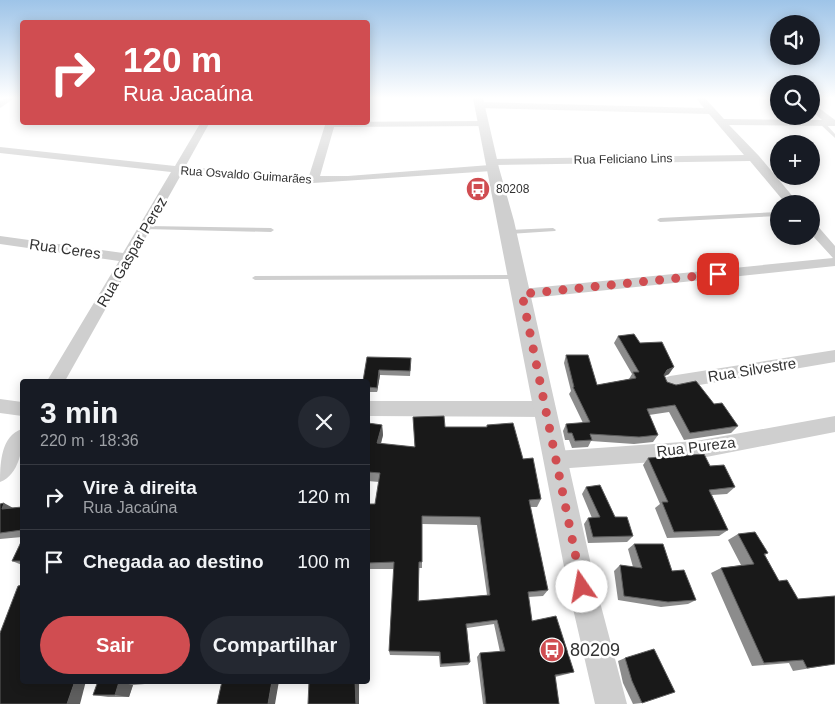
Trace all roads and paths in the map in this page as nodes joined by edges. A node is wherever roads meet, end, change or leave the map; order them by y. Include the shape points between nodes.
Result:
1 (201, 131) edge
2 (329, 131) edge
3 (485, 131) edge
4 (730, 131) edge
5 (0, 150) edge
6 (755, 158) junction
7 (491, 165) junction
8 (180, 170) junction
9 (313, 180) junction
10 (786, 195) edge
11 (770, 214) edge
12 (660, 220) dead end
13 (147, 228) junction
14 (271, 230) dead end
15 (553, 230) dead end
16 (509, 232) junction
17 (820, 236) edge
18 (0, 240) edge
19 (835, 254) edge
20 (130, 258) junction
21 (835, 262) edge
22 (255, 278) dead end
23 (520, 285) junction
24 (835, 356) edge
25 (57, 379) edge
26 (670, 383) edge
27 (0, 406) edge
28 (20, 409) edge
29 (370, 409) edge
30 (545, 409) junction
31 (835, 424) edge
32 (20, 440) edge
33 (556, 460) junction
34 (0, 473) edge
35 (611, 704) edge

1 - 8 street, Rua Gaspar Perez
2 - 9 street
3 - 7 street
4 - 6 street
5 - 8 street, Rua Osvaldo Guimarães
6 - 7 street, Rua Feliciano Lins
6 - 10 street
7 - 9 street, Rua Osvaldo Guimarães via 414,175
7 - 16 street
8 - 9 street, Rua Osvaldo Guimarães
8 - 13 street, Rua Gaspar Perez
11 - 12 lane
13 - 14 lane
13 - 20 street, Rua Gaspar Perez
15 - 16 lane
16 - 23 street
17 - 19 street
18 - 20 street, Rua Ceres
20 - 25 street, Rua Gaspar Perez
21 - 23 street
22 - 23 lane
23 - 30 street
24 - 26 street, Rua Silvestre
27 - 28 street
29 - 30 street
30 - 33 street
31 - 33 street, Rua Pureza via 696,450
32 - 34 street
33 - 35 street via 582,587

